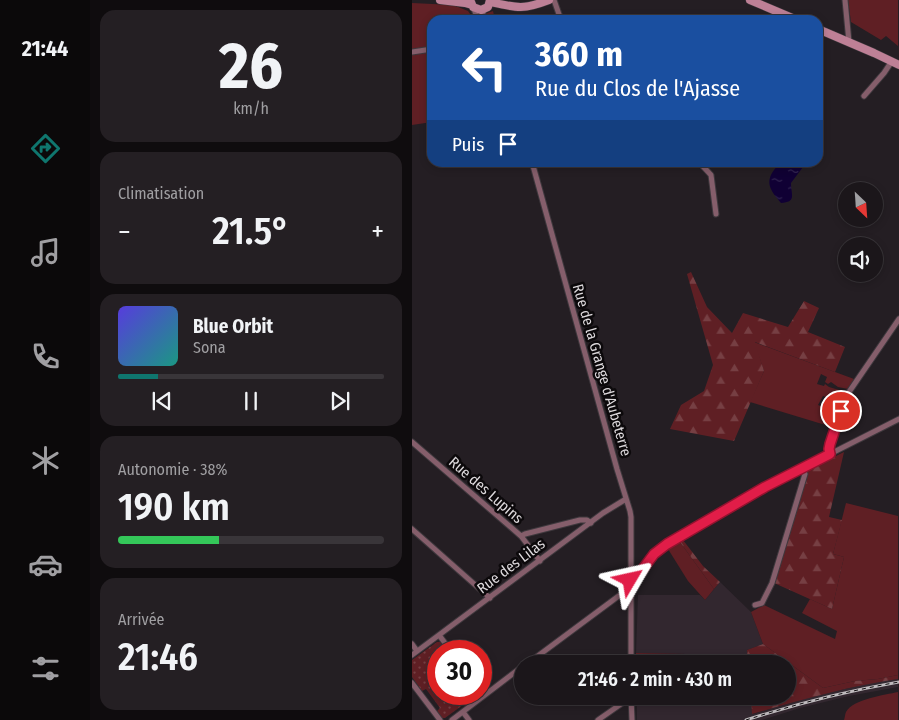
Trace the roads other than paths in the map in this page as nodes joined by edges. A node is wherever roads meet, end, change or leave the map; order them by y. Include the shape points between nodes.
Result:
1 (440, 0) edge
2 (549, 0) edge
3 (554, 0) edge
4 (750, 0) edge
5 (845, 0) edge
6 (490, 1) edge
7 (472, 4) edge
8 (484, 10) junction
9 (481, 15) edge
10 (559, 15) edge
11 (785, 15) edge
12 (823, 31) edge
13 (849, 42) junction
14 (427, 50) edge
15 (412, 52) edge
16 (895, 63) edge
17 (864, 96) dead end
18 (533, 167) edge
19 (704, 167) edge
20 (716, 214) dead end
21 (898, 319) edge
22 (898, 418) edge
23 (412, 442) edge
24 (830, 454) junction
25 (803, 468) junction
26 (626, 498) junction
27 (591, 523) junction
28 (412, 529) edge
29 (521, 536) junction
30 (540, 561) junction
31 (630, 586) junction
32 (490, 598) junction
33 (755, 605) dead end
34 (439, 635) junction
35 (443, 640) edge
36 (412, 644) edge
37 (417, 652) junction
38 (538, 655) edge
39 (631, 655) edge
40 (412, 656) edge
41 (514, 672) edge
42 (412, 683) edge
43 (492, 687) edge
44 (470, 705) edge
45 (620, 705) edge
46 (631, 705) edge
47 (463, 712) junction
48 (440, 720) edge
49 (452, 720) edge
50 (469, 720) edge
51 (598, 720) edge
52 (632, 720) edge

1 - 7 main road
2 - 6 main road via 522,8
3 - 10 street
4 - 11 main road
5 - 13 street
6 - 8 main road
7 - 8 main road via 478,10
8 - 9 street
12 - 13 main road
13 - 16 main road
14 - 15 street
16 - 17 street
18 - 26 street, Rue de la Grange d'Aubeterre
19 - 20 street via 711,175
21 - 24 street via 849,392 830,444
22 - 24 street
23 - 29 street, Rue des Lupins
24 - 25 street
25 - 31 street via 661,548
25 - 33 street via 802,484 772,583 762,603
26 - 27 street, Rue des Lilas
26 - 31 street, Rue de la Grange d'Aubeterre via 631,517
27 - 29 street via 580,520
27 - 30 street, Rue des Lilas
28 - 32 street
29 - 30 street, Rue des Lupins
30 - 32 street, Rue des Lilas
31 - 38 street
31 - 39 street, Rue de la Grange d'Aubeterre
32 - 34 street, Rue des Lilas
34 - 35 street
34 - 37 street, Rue des Lilas
36 - 37 street
37 - 40 street, Rue des Lilas
41 - 43 street
42 - 48 street
44 - 47 street
45 - 51 street
46 - 52 street
47 - 49 street
47 - 50 street

